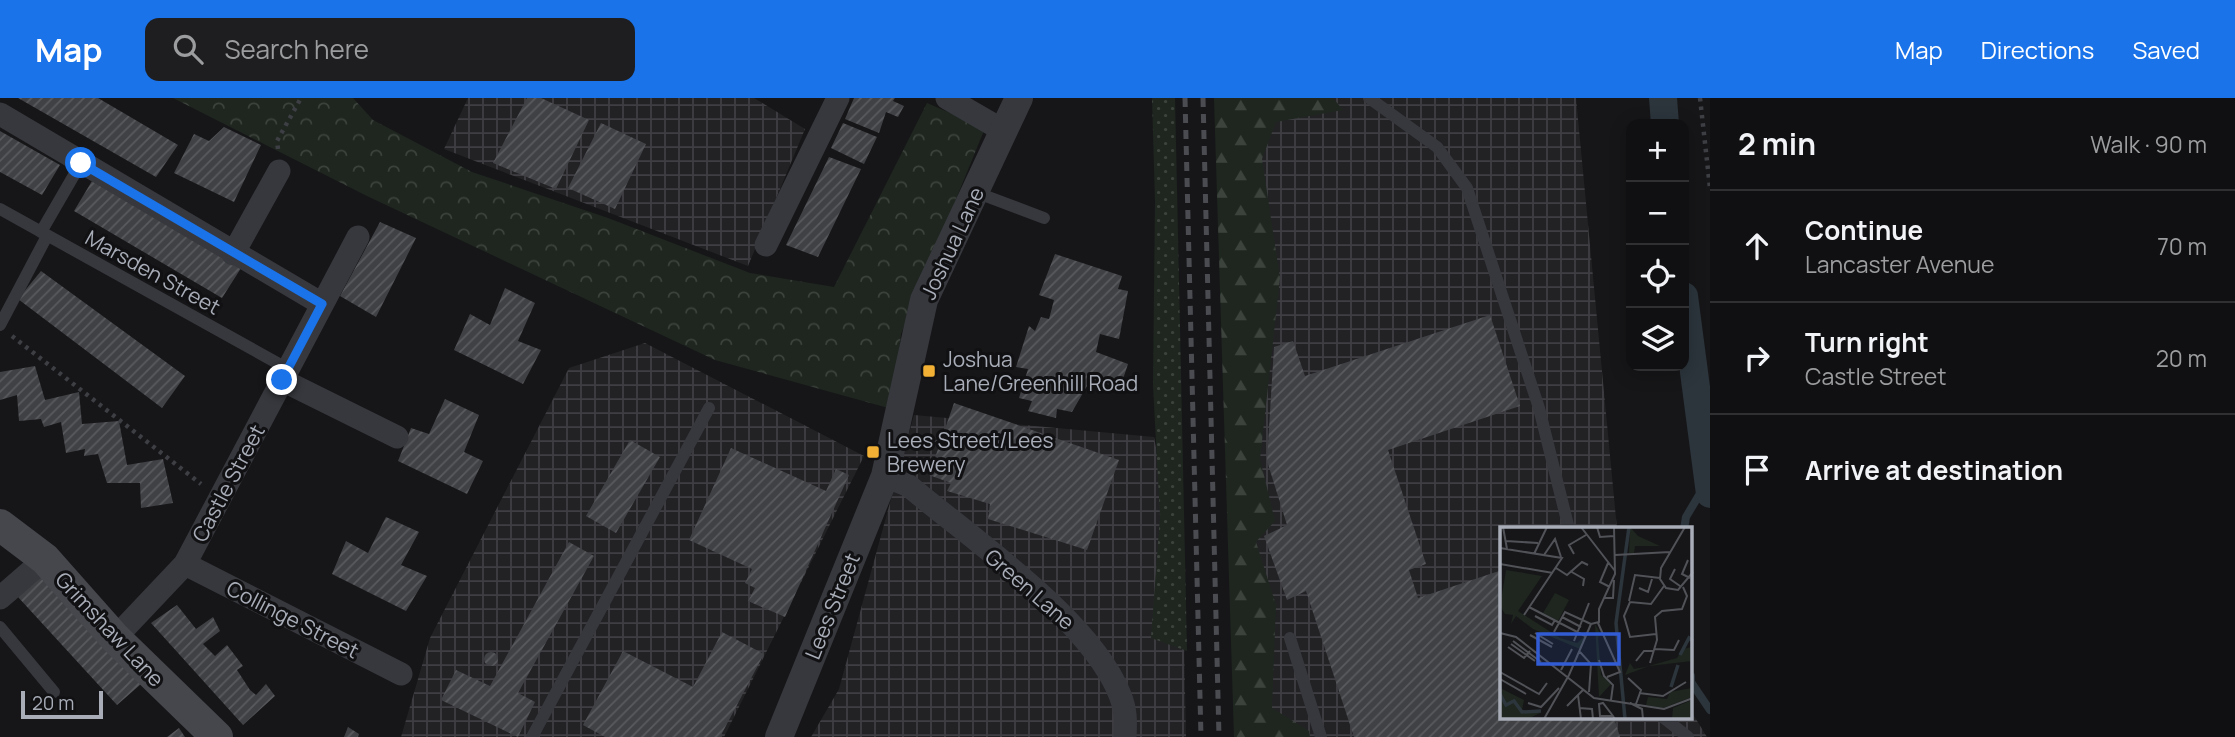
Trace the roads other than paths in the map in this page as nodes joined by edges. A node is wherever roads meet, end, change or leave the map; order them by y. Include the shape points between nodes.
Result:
1 (838, 98) edge
2 (947, 98) edge
3 (1019, 98) edge
4 (1368, 98) edge
5 (0, 114) edge
6 (1004, 131) junction
7 (81, 163) junction
8 (279, 171) dead end
9 (975, 192) junction
10 (0, 209) edge
11 (1044, 218) dead end
12 (44, 234) junction
13 (358, 237) dead end
14 (766, 245) dead end
15 (233, 254) junction
16 (322, 304) junction
17 (1, 327) edge
18 (285, 374) junction
19 (709, 408) dead end
20 (397, 437) dead end
21 (885, 475) junction
22 (0, 525) edge
23 (1569, 527) edge
24 (45, 559) junction
25 (185, 564) junction
26 (0, 598) edge
27 (0, 626) edge
28 (115, 638) junction
29 (1290, 638) dead end
30 (401, 674) dead end
31 (54, 692) dead end
32 (1667, 720) edge
33 (217, 737) edge
34 (532, 737) edge
35 (779, 737) edge
36 (1125, 737) edge
37 (1321, 737) edge
38 (1688, 737) edge

1 - 14 street
2 - 6 street
3 - 6 street, Joshua Lane
4 - 23 lane via 1437,147 1467,188 1539,408
5 - 7 street
6 - 9 street, Joshua Lane
7 - 12 lane
7 - 15 street
8 - 15 street
9 - 11 lane
9 - 21 street, Joshua Lane via 924,300
10 - 12 lane, Marsden Street
12 - 17 lane
12 - 18 lane, Marsden Street
13 - 16 street, Castle Street
15 - 16 street
16 - 18 street, Castle Street
18 - 20 street
18 - 25 street, Castle Street
19 - 34 lane
21 - 35 street, Lees Street
21 - 36 street, Green Lane via 909,486 1082,635 1120,694
22 - 24 main road, Grimshaw Lane
24 - 26 street
24 - 28 main road, Grimshaw Lane
25 - 28 street, Castle Street
25 - 30 street, Collinge Street
27 - 31 lane
28 - 33 main road, Grimshaw Lane
29 - 37 lane
32 - 38 lane

